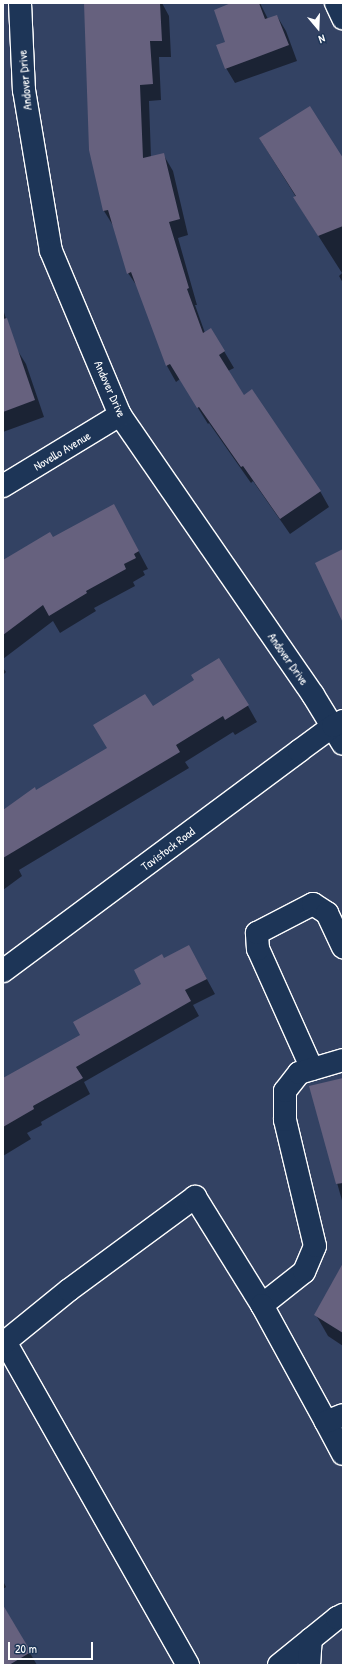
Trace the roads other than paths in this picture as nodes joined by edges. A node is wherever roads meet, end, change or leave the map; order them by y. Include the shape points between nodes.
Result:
1 (20, 3) edge
2 (336, 3) edge
3 (343, 18) edge
4 (120, 415) junction
5 (3, 486) edge
6 (340, 730) edge
7 (343, 947) edge
8 (3, 971) edge
9 (343, 1060) edge
10 (312, 1069) junction
11 (262, 1305) junction
12 (335, 1418) edge
13 (343, 1454) edge
14 (343, 1615) edge
15 (311, 1639) junction
16 (188, 1665) edge
17 (279, 1665) edge
18 (309, 1665) edge

1 - 4 street, Andover Drive via 24,90 51,250
2 - 3 street
4 - 5 street, Novello Avenue
4 - 6 street, Andover Drive
6 - 8 street, Tavistock Road
7 - 10 street via 327,913 313,904 257,933 258,949
9 - 10 street
10 - 11 street via 299,1073 285,1091 285,1120 315,1246 304,1272
11 - 12 street
11 - 16 street via 195,1197 69,1290 5,1342
12 - 13 street
14 - 15 street
15 - 17 street
15 - 18 street

